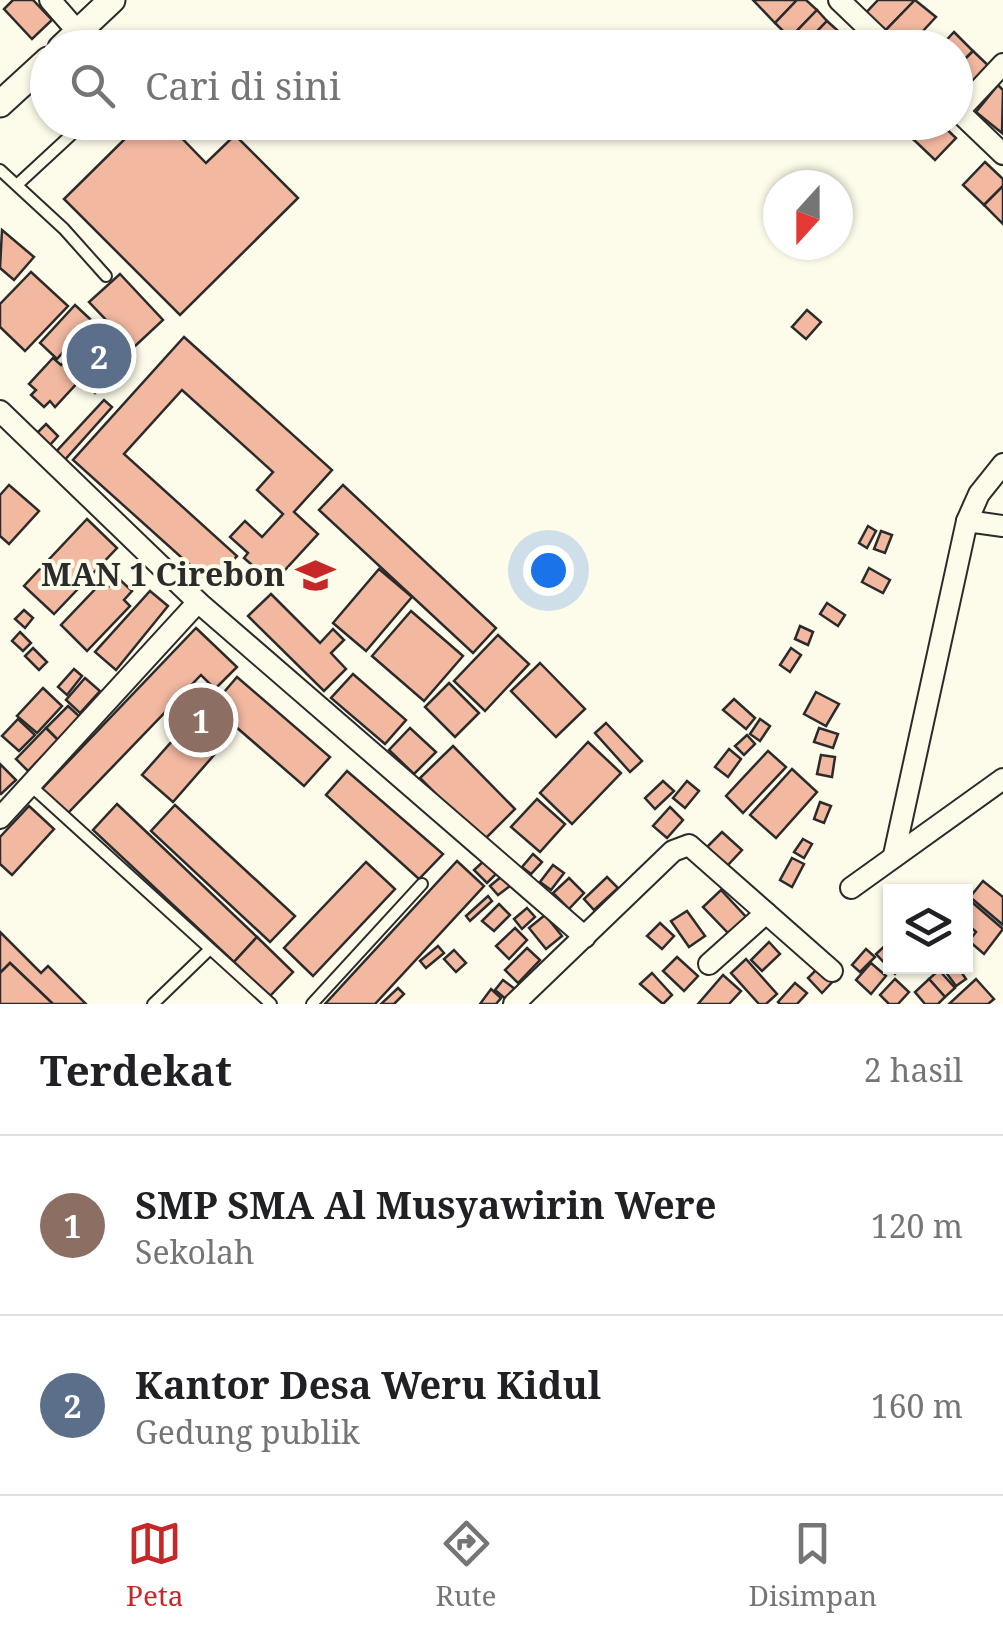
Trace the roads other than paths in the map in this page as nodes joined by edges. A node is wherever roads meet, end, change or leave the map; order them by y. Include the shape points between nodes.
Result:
1 (50, 0) edge
2 (112, 0) edge
3 (838, 0) edge
4 (65, 30) edge
5 (80, 30) edge
6 (870, 30) edge
7 (1003, 64) edge
8 (30, 76) edge
9 (973, 94) edge
10 (0, 104) edge
11 (973, 125) edge
12 (66, 140) edge
13 (1003, 154) edge
14 (0, 170) edge
15 (19, 183) junction
16 (106, 276) dead end
17 (0, 411) edge
18 (1003, 464) edge
19 (968, 521) junction
20 (1003, 526) edge
21 (198, 602) junction
22 (1003, 779) edge
23 (31, 786) junction
24 (0, 818) edge
25 (894, 855) junction
26 (422, 884) dead end
27 (851, 888) dead end
28 (766, 913) junction
29 (585, 937) junction
30 (209, 950) junction
31 (710, 964) dead end
32 (832, 971) dead end
33 (154, 1004) edge
34 (271, 1004) edge
35 (312, 1004) edge
36 (514, 1004) edge

1 - 4 street
2 - 5 street
3 - 6 street
7 - 9 street
8 - 10 street
11 - 13 street
12 - 15 lane
14 - 15 lane
15 - 16 lane
17 - 21 street
18 - 19 street
19 - 20 street
19 - 25 street
21 - 23 street
21 - 29 street
22 - 25 street
23 - 24 street
23 - 30 lane
25 - 27 street
26 - 35 lane
28 - 29 street via 688,845
28 - 31 street
28 - 32 street
29 - 36 street
30 - 33 lane
30 - 34 lane

